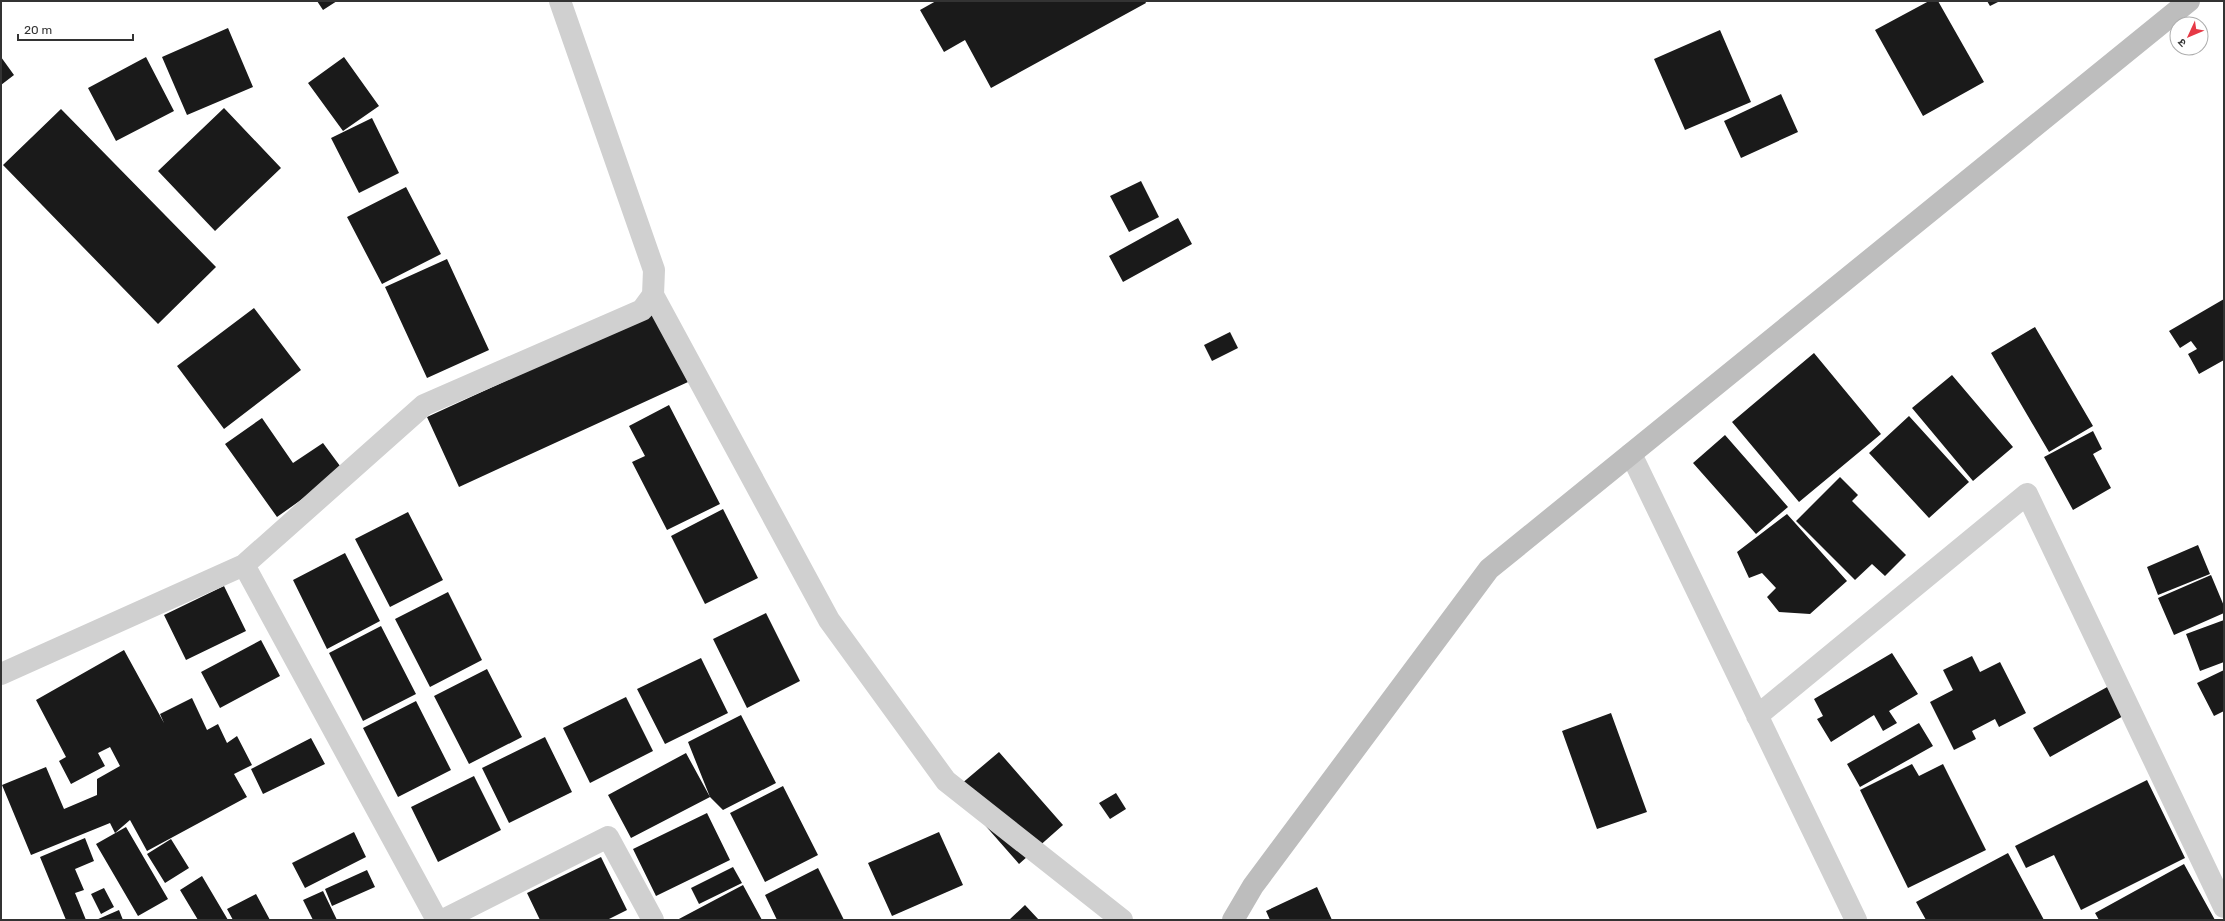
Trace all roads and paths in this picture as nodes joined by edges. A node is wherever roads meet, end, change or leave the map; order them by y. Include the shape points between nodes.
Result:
1 (560, 1) edge
2 (2189, 1) edge
3 (653, 295) junction
4 (1631, 454) junction
5 (244, 565) junction
6 (1, 674) edge
7 (1757, 716) junction
8 (2224, 907) edge
9 (437, 920) edge
10 (443, 920) edge
11 (653, 920) edge
12 (1122, 920) edge
13 (1233, 920) edge
14 (1856, 920) edge

1 - 3 street via 654,270
2 - 4 street
3 - 5 street via 642,310 424,405
3 - 12 street via 829,620 946,781
4 - 7 street
4 - 13 street via 1489,569 1253,886
5 - 6 street
5 - 9 street
7 - 8 street via 2027,494
7 - 14 street
10 - 11 street via 608,837

